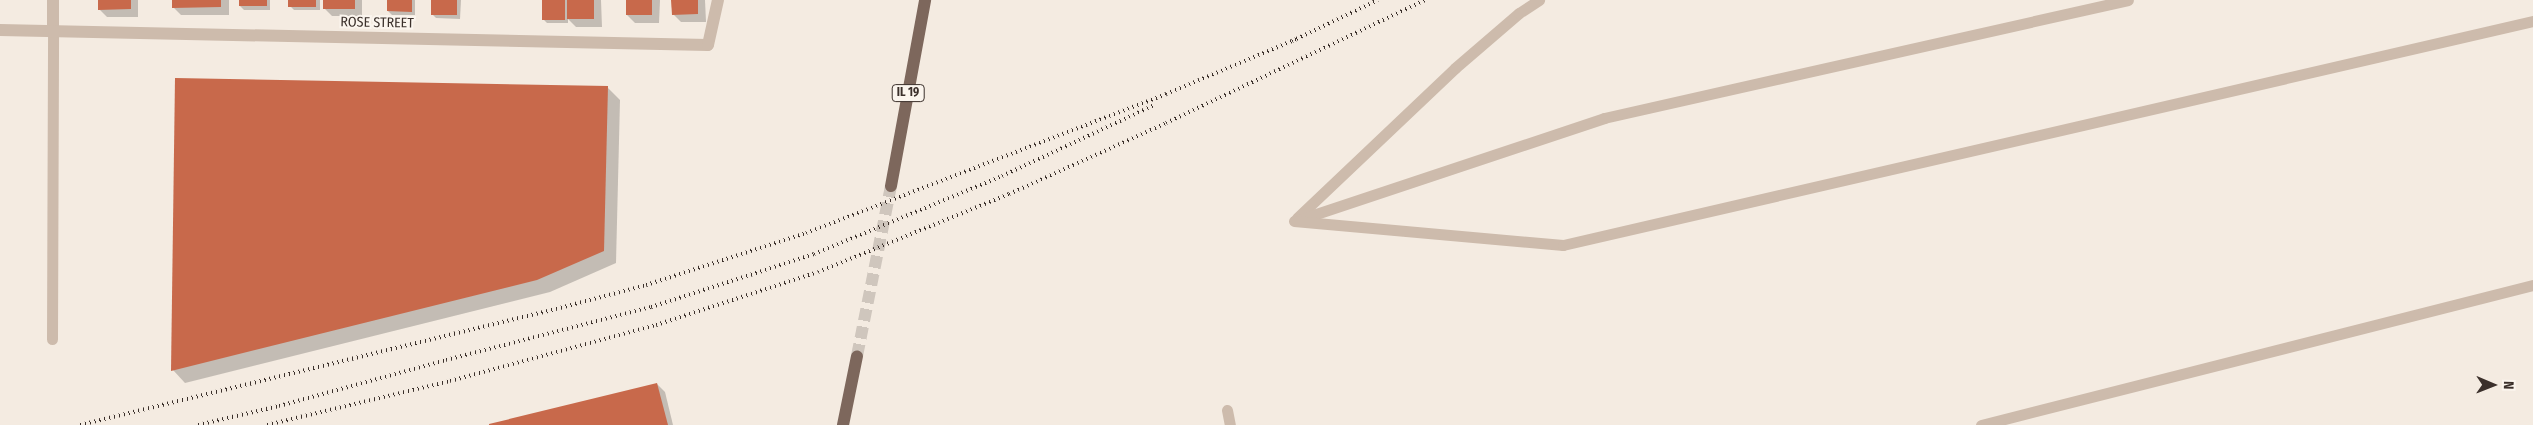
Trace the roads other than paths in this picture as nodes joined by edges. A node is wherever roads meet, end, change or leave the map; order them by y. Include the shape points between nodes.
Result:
1 (53, 0) edge
2 (718, 0) edge
3 (925, 0) edge
4 (1539, 0) edge
5 (2128, 0) edge
6 (2533, 21) edge
7 (0, 30) edge
8 (54, 31) junction
9 (892, 186) tunnel mouth
10 (1294, 221) junction
11 (2533, 284) edge
12 (52, 339) dead end
13 (857, 356) tunnel mouth
14 (1227, 410) dead end
15 (843, 425) edge
16 (1230, 425) edge
17 (1981, 425) edge

1 - 8 street
2 - 8 street, ROSE STREET via 708,45
3 - 9 main road, IL 19
4 - 10 lane via 1455,68
5 - 10 lane via 1604,118
6 - 10 lane via 1563,245
7 - 8 street, ROSE STREET
8 - 12 lane
11 - 17 lane
13 - 15 main road
14 - 16 lane

